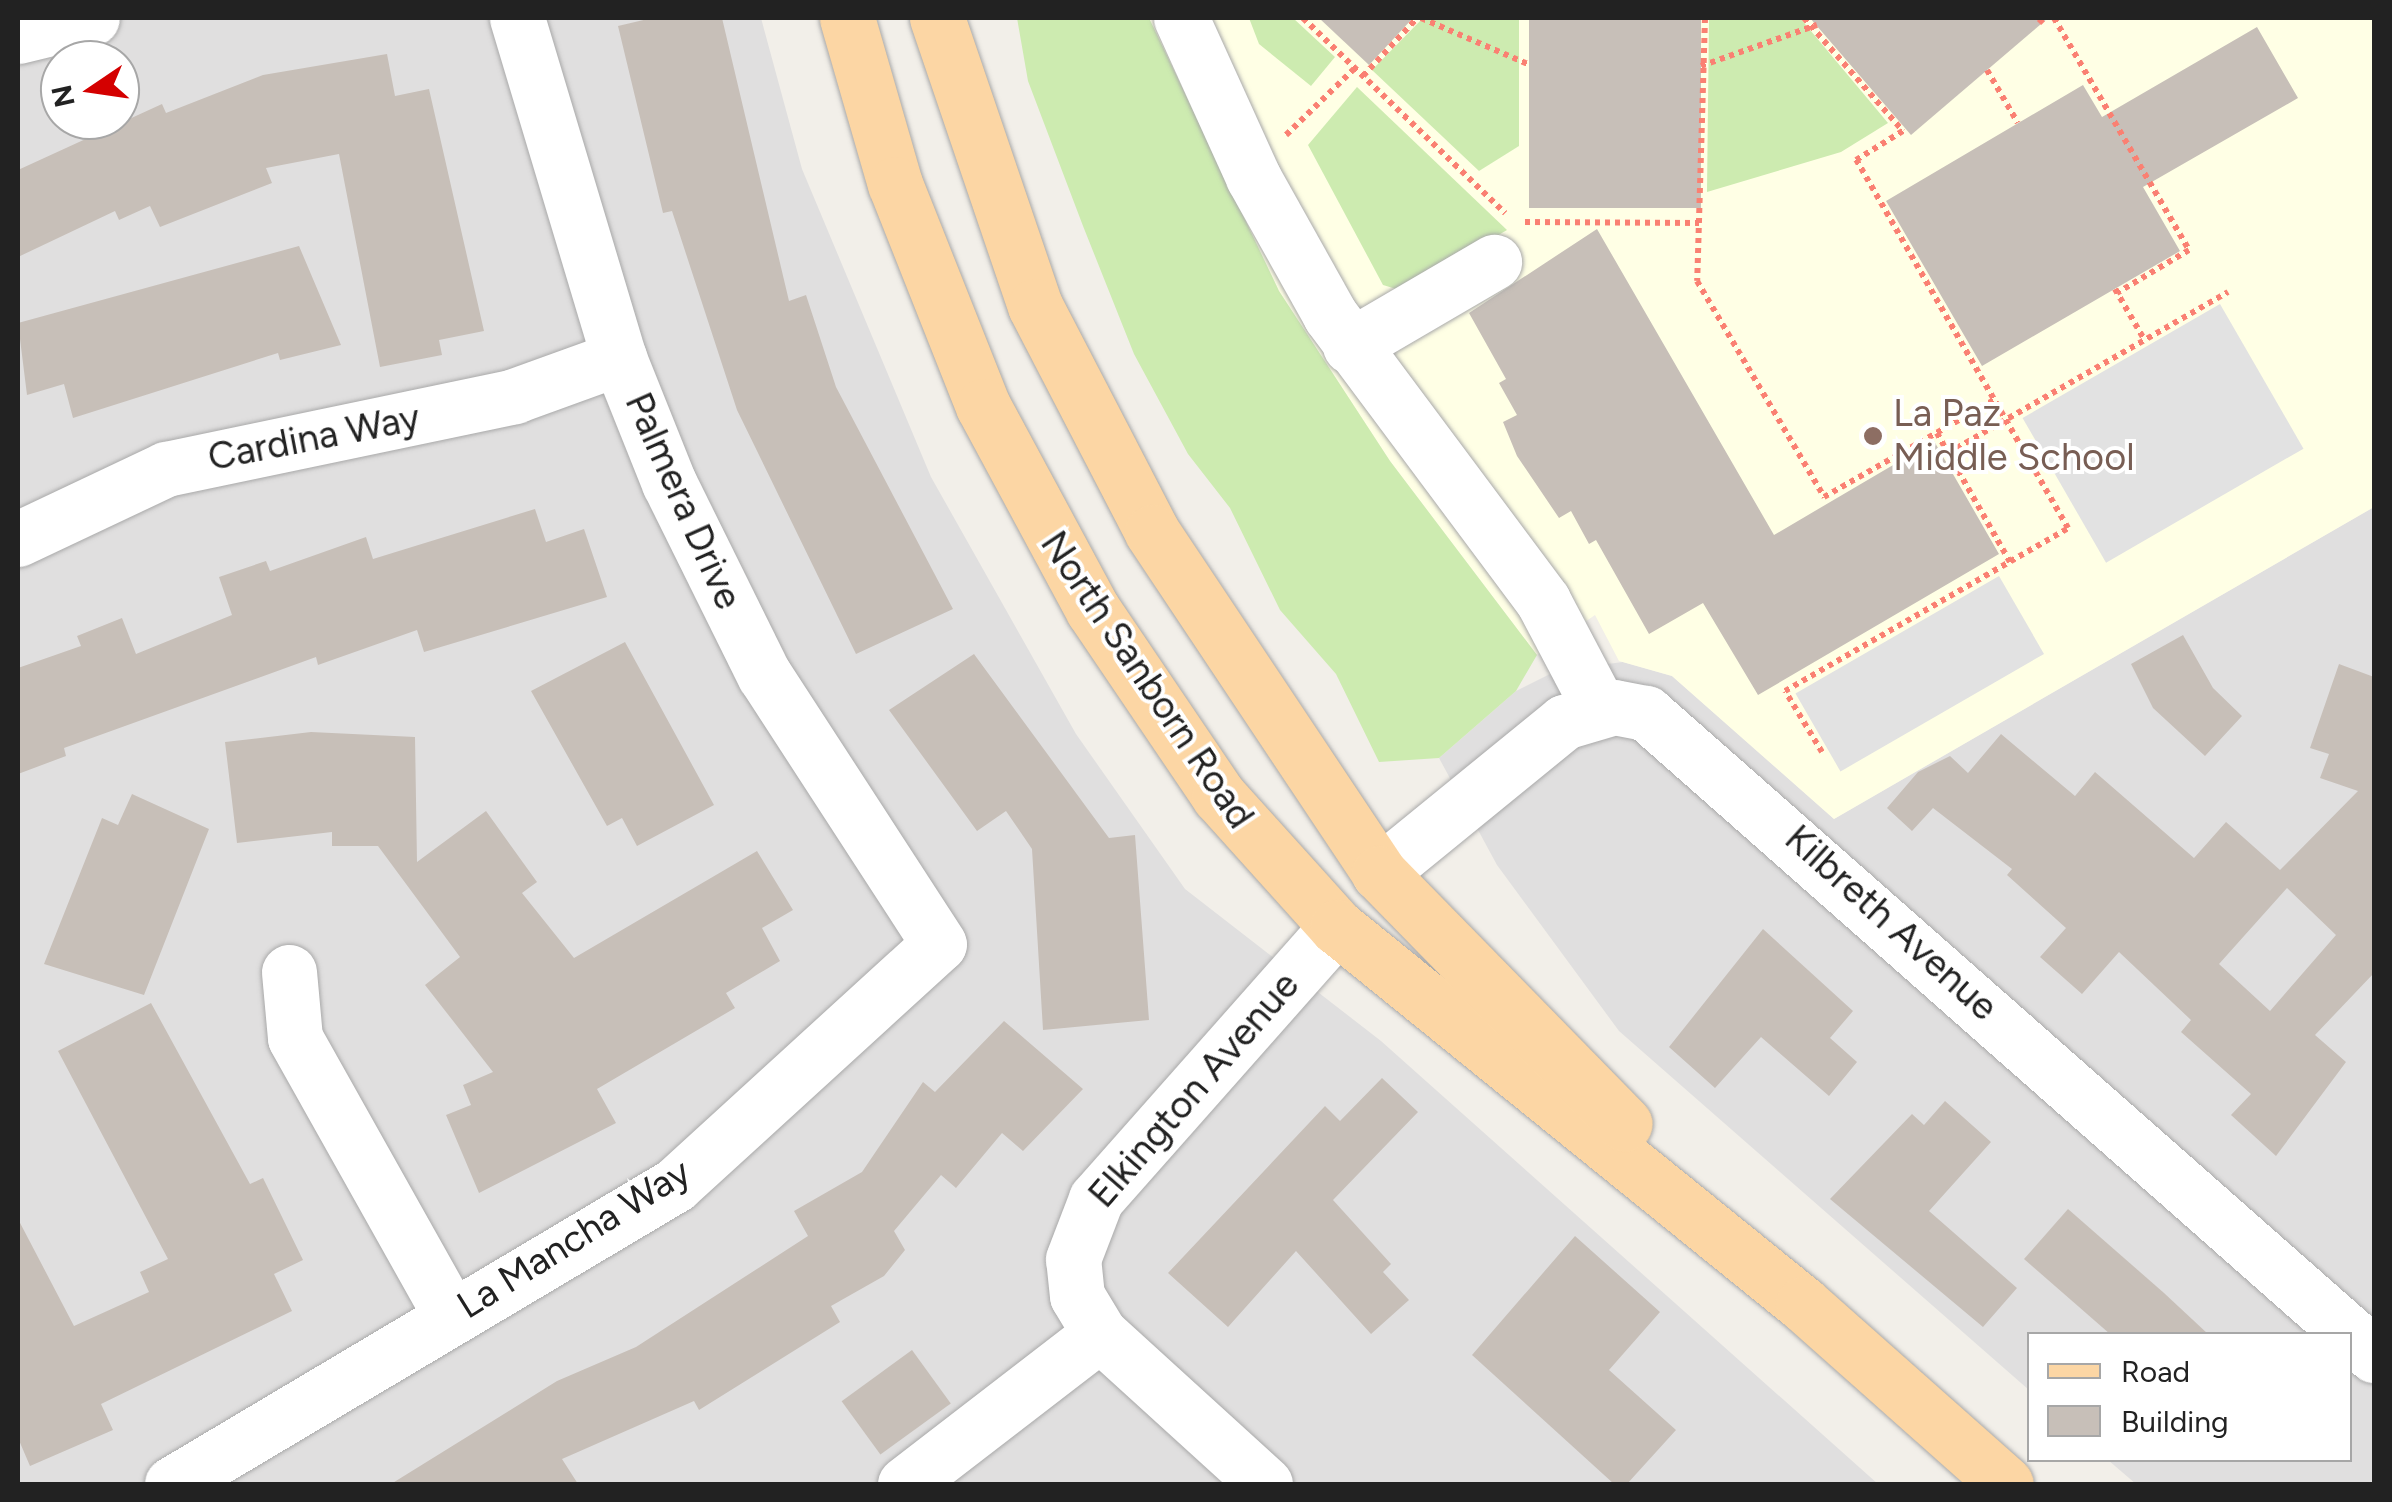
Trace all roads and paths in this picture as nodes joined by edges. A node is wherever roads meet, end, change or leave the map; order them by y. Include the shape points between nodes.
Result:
1 (92, 18) edge
2 (517, 18) edge
3 (847, 18) edge
4 (938, 18) edge
5 (1181, 18) edge
6 (1302, 18) edge
7 (1419, 18) edge
8 (1705, 18) edge
9 (1804, 18) edge
10 (2054, 18) edge
11 (1815, 27) junction
12 (18, 36) edge
13 (1528, 64) dead end
14 (1701, 66) junction
15 (1354, 68) junction
16 (1987, 70) dead end
17 (1362, 76) junction
18 (2018, 123) dead end
19 (1285, 136) dead end
20 (1699, 223) junction
21 (1494, 262) dead end
22 (2228, 292) dead end
23 (2144, 340) junction
24 (1350, 346) junction
25 (619, 358) junction
26 (1994, 400) junction
27 (2006, 419) junction
28 (1937, 433) junction
29 (1948, 453) junction
30 (18, 539) edge
31 (2010, 562) junction
32 (1600, 709) junction
33 (1822, 752) dead end
34 (1378, 872) junction
35 (1337, 927) junction
36 (939, 944) joint
37 (289, 972) dead end
38 (1803, 1304) junction
39 (451, 1316) junction
40 (2348, 1332) edge
41 (1100, 1334) junction
42 (2352, 1335) edge
43 (2374, 1355) edge
44 (1240, 1477) edge
45 (172, 1484) edge
46 (906, 1484) edge
47 (2006, 1484) edge

1 - 12 street
2 - 25 street, Palmera Drive via 527,77
3 - 35 main road, North Sanborn Road via 952,336 1052,541 1219,796
4 - 34 main road, North Sanborn Road via 978,158 1071,384 1224,648
5 - 24 street via 1252,177
6 - 15 path
7 - 13 path
7 - 17 path
8 - 14 path
9 - 11 path
10 - 23 path via 2189,250 2116,291
11 - 14 path
11 - 26 path via 1904,130 1856,160
14 - 20 path
15 - 17 path
15 - 19 path
16 - 18 path
17 - 20 path via 1516,220
20 - 28 path via 1697,281 1824,497
21 - 24 street
22 - 23 path
23 - 27 path
24 - 32 street via 1536,590
25 - 30 street, Cardina Way via 514,396 166,469
25 - 36 street, Palmera Drive via 764,675
26 - 27 path
26 - 28 path
27 - 29 path
27 - 31 path via 2068,528
28 - 29 path
29 - 31 path
31 - 33 path via 1785,691
32 - 34 street via 1546,733
32 - 40 street, Kilbreth Avenue via 1646,713 1682,736
34 - 38 main road, North Sanborn Road
35 - 38 main road, North Sanborn Road
35 - 41 street, Elkington Avenue via 1084,1217 1072,1278
36 - 39 street, La Mancha Way via 675,1186
37 - 39 street via 295,1038
38 - 47 main road, North Sanborn Road
39 - 45 street, La Mancha Way
41 - 44 street, Elkington Avenue
41 - 46 street
42 - 43 street, Kilbreth Avenue

